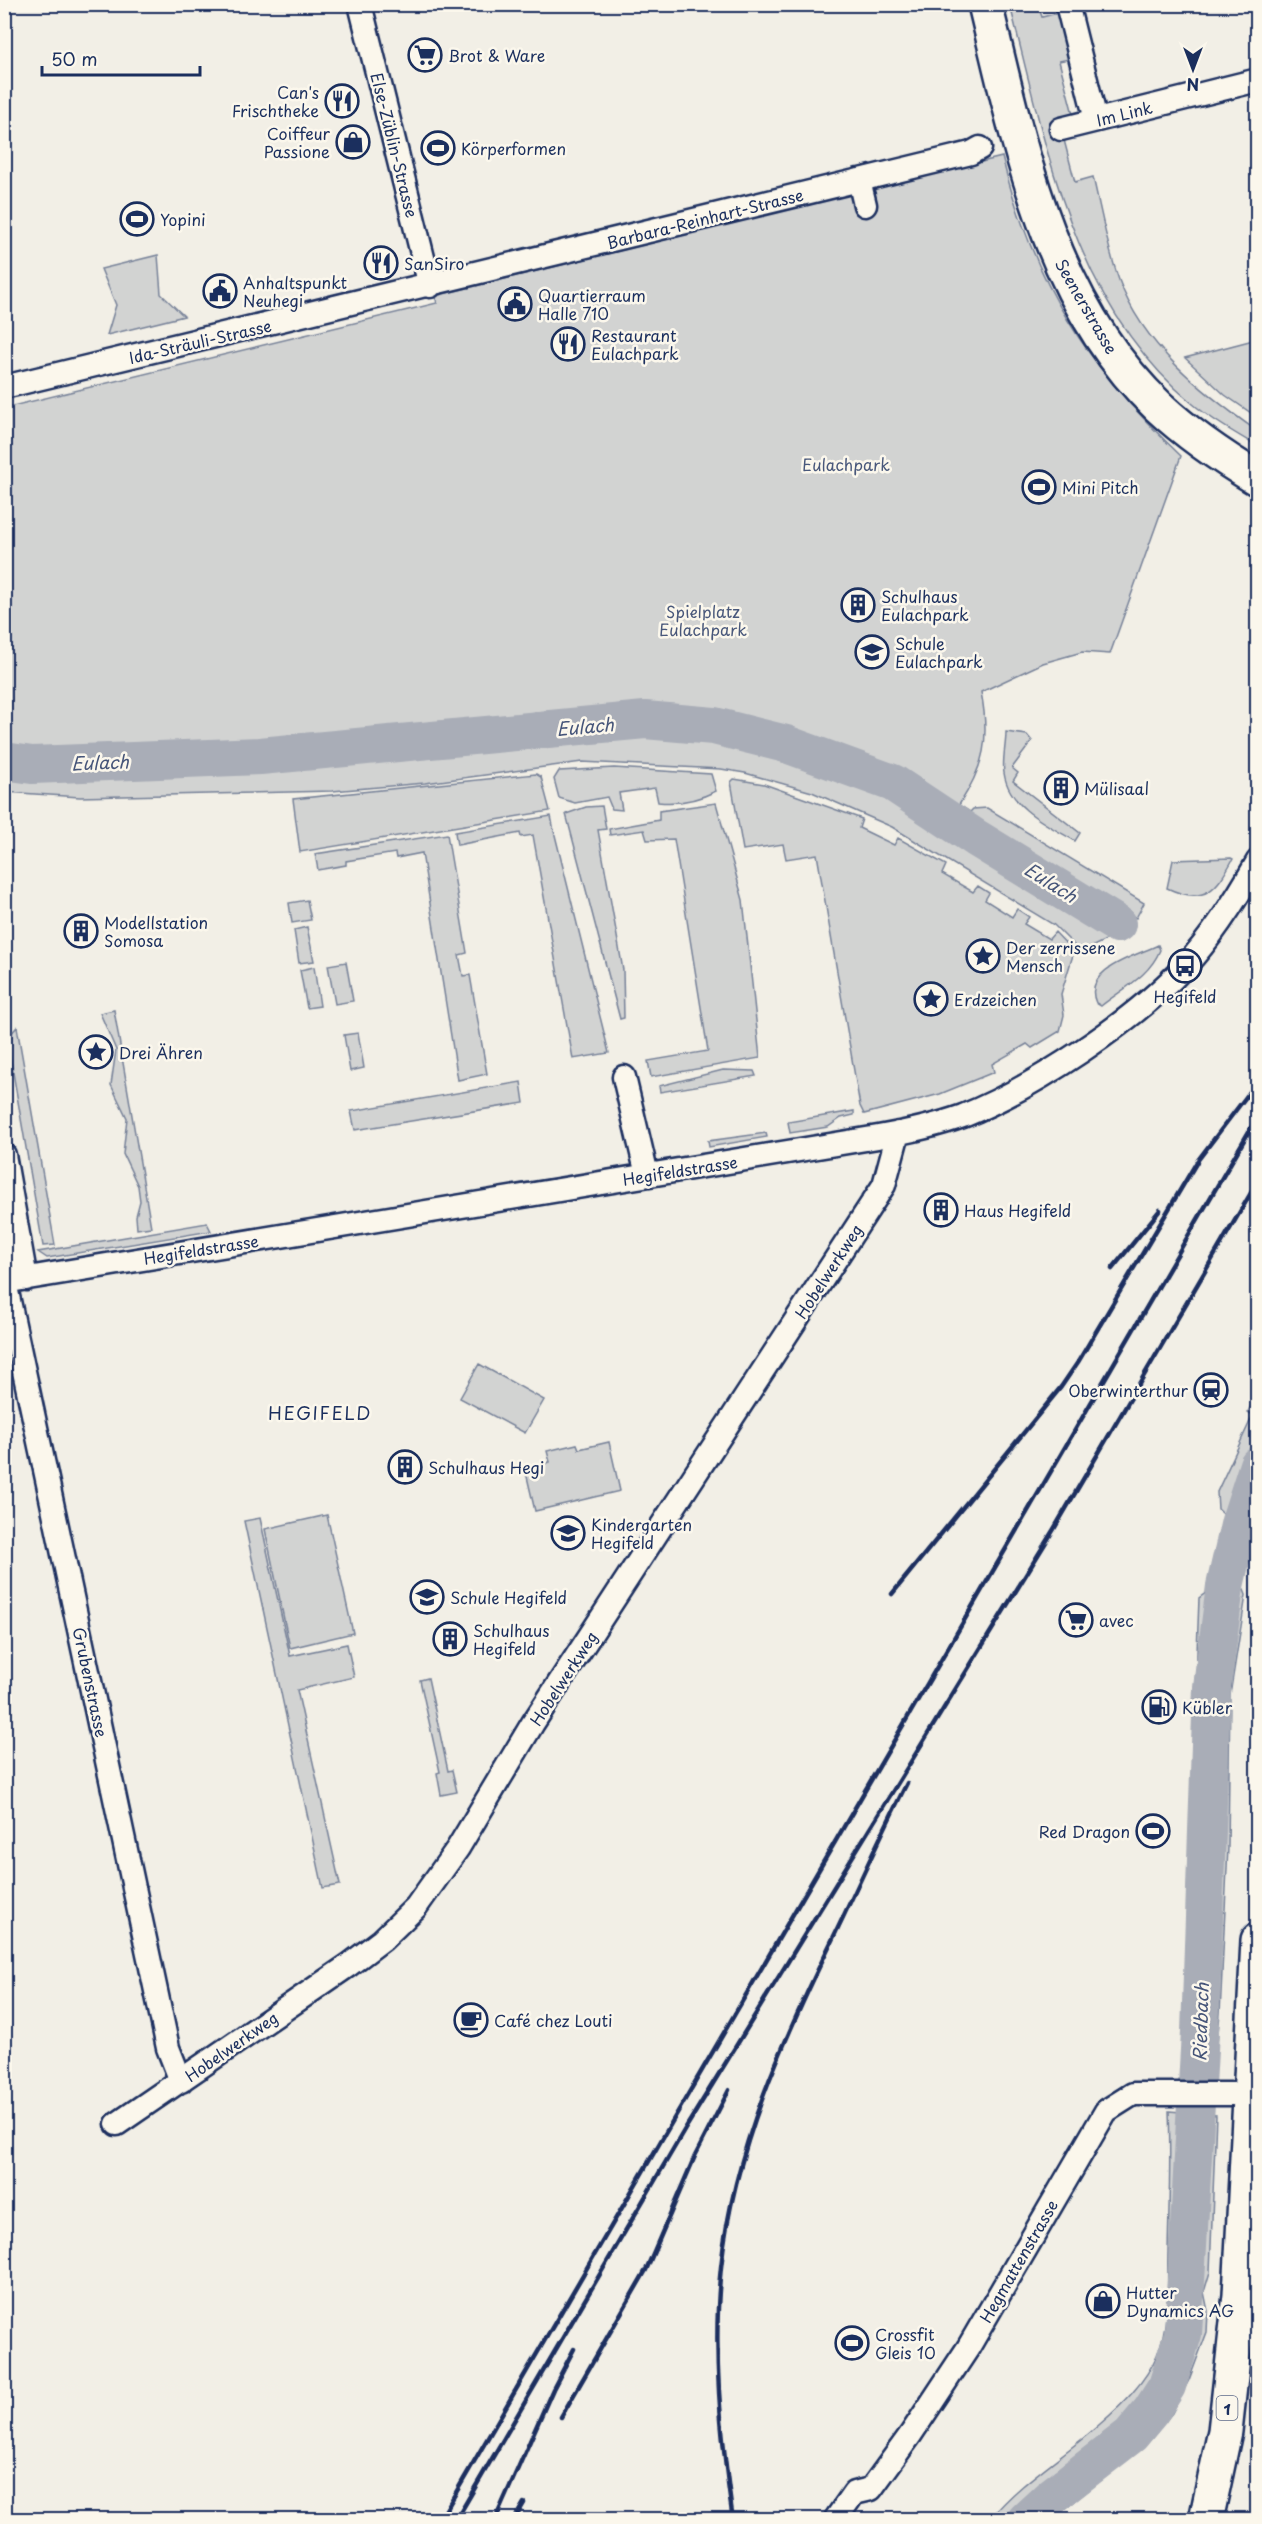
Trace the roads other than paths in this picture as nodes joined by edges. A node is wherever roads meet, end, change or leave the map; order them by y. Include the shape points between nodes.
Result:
1 (360, 4) edge
2 (986, 4) edge
3 (1067, 4) edge
4 (1257, 80) edge
5 (1096, 120) junction
6 (1061, 129) dead end
7 (980, 148) dead end
8 (859, 180) junction
9 (865, 205) dead end
10 (430, 286) junction
11 (4, 387) edge
12 (1257, 479) edge
13 (1257, 861) edge
14 (624, 1077) dead end
15 (898, 1133) junction
16 (4, 1155) edge
17 (648, 1175) junction
18 (12, 1281) edge
19 (1257, 1940) edge
20 (181, 2081) junction
21 (1249, 2094) junction
22 (117, 2124) dead end
23 (1249, 2296) edge
24 (834, 2520) edge
25 (1206, 2520) edge

1 - 10 street, Else-Züblin-Strasse
2 - 12 main road, Seenerstrasse via 1051,240 1098,332 1158,406 1194,437
3 - 5 street
4 - 5 street, Im Link
5 - 6 street, Im Link
7 - 8 street, Barbara-Reinhart-Strasse
8 - 9 street
8 - 10 street, Barbara-Reinhart-Strasse
10 - 11 street, Ida-Sträuli-Strasse
13 - 15 street, Hegifeldstrasse via 1240,892 1185,966 1134,1014 983,1108 941,1124
14 - 17 street
15 - 17 street, Hegifeldstrasse
15 - 20 street, Hobelwerkweg via 884,1185 538,1715 458,1848 416,1907 350,1965
16 - 18 street, Grubenstrasse
17 - 18 street, Hegifeldstrasse
18 - 20 street, Grubenstrasse via 168,2048
19 - 21 main road, 1
20 - 22 street, Hobelwerkweg
21 - 23 main road, 1
21 - 24 street, Hegmattenstrasse via 1133,2094 1106,2111 968,2348 911,2434 871,2489 854,2493
23 - 25 main road, 1

